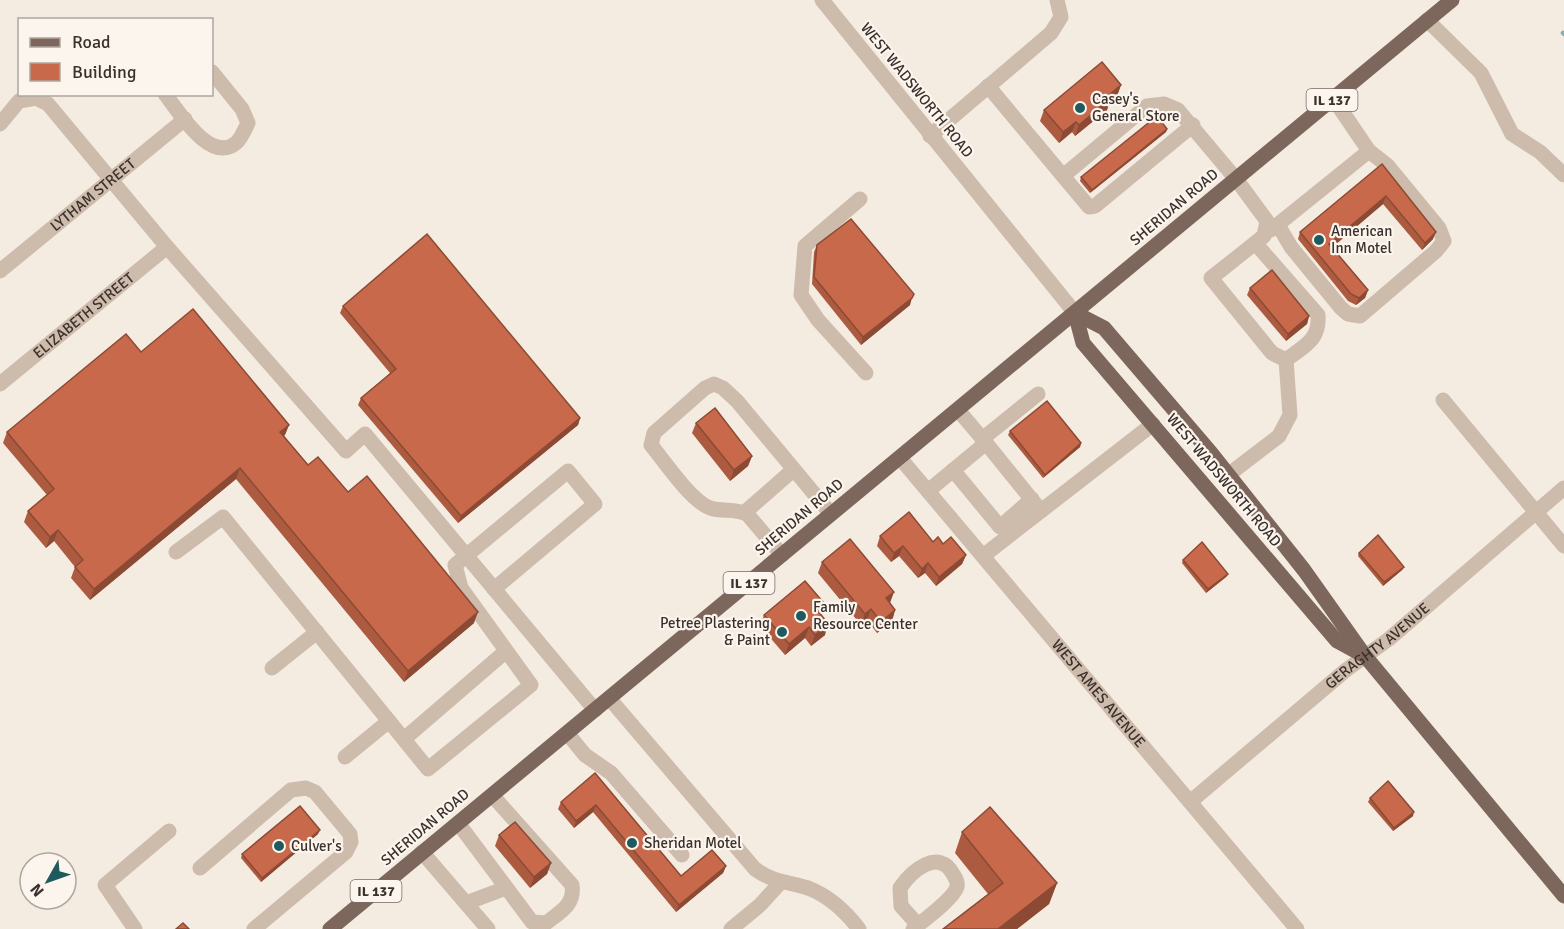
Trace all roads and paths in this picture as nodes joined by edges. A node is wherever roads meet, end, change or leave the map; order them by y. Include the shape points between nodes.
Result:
1 (822, 0) edge
2 (1057, 0) edge
3 (1452, 0) edge
4 (1427, 20) junction
5 (213, 73) edge
6 (988, 86) junction
7 (167, 96) edge
8 (1333, 98) junction
9 (185, 119) junction
10 (0, 124) edge
11 (1193, 125) junction
12 (930, 136) junction
13 (1369, 151) junction
14 (1120, 158) junction
15 (1078, 164) junction
16 (1106, 170) junction
17 (1564, 175) edge
18 (1063, 176) junction
19 (1236, 179) junction
20 (110, 180) junction
21 (1097, 187) junction
22 (860, 199) dead end
23 (1278, 225) junction
24 (1260, 240) junction
25 (167, 247) junction
26 (0, 271) edge
27 (1075, 313) junction
28 (1286, 360) junction
29 (866, 373) dead end
30 (0, 384) edge
31 (1038, 394) dead end
32 (1443, 400) dead end
33 (958, 410) junction
34 (1153, 424) junction
35 (984, 441) junction
36 (900, 458) junction
37 (793, 470) junction
38 (953, 470) junction
39 (1228, 475) junction
40 (1564, 488) edge
41 (928, 491) junction
42 (1036, 505) junction
43 (1536, 512) junction
44 (744, 513) junction
45 (831, 514) junction
46 (1564, 546) edge
47 (176, 552) dead end
48 (782, 555) junction
49 (466, 556) junction
50 (983, 556) junction
51 (494, 589) junction
52 (317, 632) junction
53 (505, 652) junction
54 (1365, 656) junction
55 (272, 668) dead end
56 (609, 698) junction
57 (595, 710) junction
58 (389, 721) junction
59 (567, 733) junction
60 (404, 739) junction
61 (345, 758) dead end
62 (492, 795) junction
63 (1190, 802) junction
64 (458, 823) junction
65 (169, 831) dead end
66 (422, 852) junction
67 (682, 855) dead end
68 (200, 868) dead end
69 (781, 882) junction
70 (506, 888) junction
71 (1564, 896) edge
72 (466, 903) junction
73 (135, 929) edge
74 (254, 929) edge
75 (330, 929) edge
76 (488, 929) edge
77 (731, 929) edge
78 (859, 929) edge
79 (1297, 929) edge

1 - 12 street, WEST WADSWORTH ROAD
2 - 6 street via 1061,17 1057,25
3 - 4 main road, IL 137
4 - 8 main road, IL 137
4 - 17 street via 1480,74 1512,134 1540,152
5 - 9 street via 242,109 248,123 236,143 220,149 206,144
6 - 12 street
6 - 18 street
7 - 9 street
8 - 13 street
8 - 19 main road, IL 137
9 - 20 street, LYTHAM STREET
10 - 20 street via 19,101 36,98 48,104
11 - 14 street via 1143,158
11 - 14 street via 1178,110 1164,104 1148,106 1138,124 1124,135
11 - 19 street
12 - 27 street, WEST WADSWORTH ROAD
13 - 23 street
13 - 23 street via 1388,166 1439,228 1444,241 1360,316 1341,308
14 - 16 street
14 - 16 street
15 - 16 street
15 - 18 street
15 - 21 street
16 - 21 street
18 - 21 street via 1089,207 1095,206
19 - 24 street via 1267,221
19 - 27 main road, SHERIDAN ROAD / IL 137
20 - 25 street
20 - 26 street, LYTHAM STREET
22 - 29 street via 806,246 801,295
23 - 24 street
24 - 28 street via 1318,315 1319,328 1311,341
24 - 28 street via 1211,278 1272,353
25 - 30 street, ELIZABETH STREET
25 - 49 street via 346,451 365,434
27 - 33 main road, SHERIDAN ROAD / IL 137
27 - 34 main road, WEST WADSWORTH ROAD via 1083,343
27 - 39 main road, WEST WADSWORTH ROAD via 1104,328
28 - 39 street via 1290,415 1279,436
31 - 35 street
32 - 43 street
33 - 35 street
33 - 36 main road, SHERIDAN ROAD / IL 137
34 - 42 street
34 - 54 main road, WEST WADSWORTH ROAD via 1337,641
35 - 38 street
35 - 42 street
36 - 41 street, WEST AMES AVENUE
36 - 45 main road, SHERIDAN ROAD / IL 137
37 - 44 street
37 - 44 street via 736,401 714,384 654,433 651,445 692,494 708,507
37 - 45 street
38 - 41 street
38 - 42 street via 1000,527
39 - 54 main road, WEST WADSWORTH ROAD via 1304,570
40 - 43 street, GERAGHTY AVENUE
41 - 50 street, WEST AMES AVENUE
42 - 50 street
43 - 46 street
43 - 54 street, GERAGHTY AVENUE
44 - 48 street
45 - 48 main road, SHERIDAN ROAD / IL 137
47 - 52 street via 223,517
48 - 56 main road, SHERIDAN ROAD / IL 137
49 - 51 street
49 - 51 street via 568,471 595,504
49 - 53 street via 455,565 461,588
50 - 63 street, WEST AMES AVENUE
51 - 57 street
52 - 55 street
52 - 58 street
53 - 60 street
53 - 60 street via 531,686 428,769
54 - 63 street, GERAGHTY AVENUE
54 - 71 main road, WEST WADSWORTH ROAD
56 - 57 main road, SHERIDAN ROAD / IL 137
56 - 69 street via 755,869
57 - 59 main road, SHERIDAN ROAD / IL 137
58 - 60 street
58 - 61 street
59 - 62 main road, SHERIDAN ROAD / IL 137
59 - 67 street via 585,755 611,773
62 - 64 main road, SHERIDAN ROAD / IL 137
62 - 70 street via 572,885 574,895 568,906 546,923 532,921
63 - 79 street, WEST AMES AVENUE
64 - 66 main road, SHERIDAN ROAD / IL 137
64 - 70 street
65 - 73 street via 105,885
66 - 72 street
66 - 75 main road, SHERIDAN ROAD / IL 137
68 - 74 street via 291,790 306,788 315,792 350,834 351,842 346,852
69 - 77 street
69 - 78 street via 826,897
70 - 72 street
72 - 76 street

